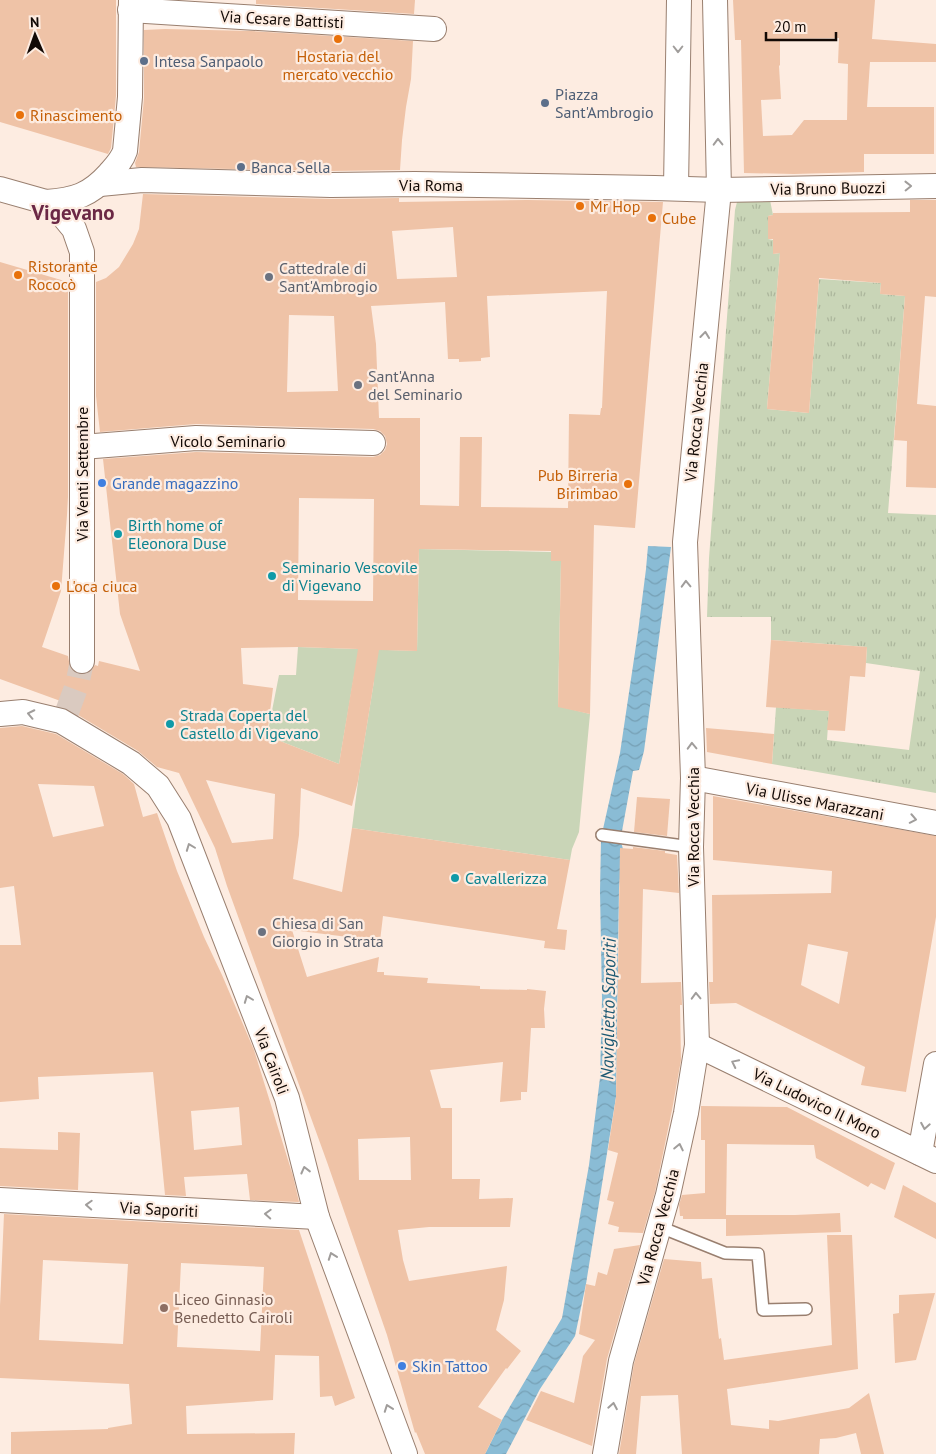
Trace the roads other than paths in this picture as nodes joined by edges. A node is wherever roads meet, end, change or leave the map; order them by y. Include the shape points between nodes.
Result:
1 (680, 0) edge
2 (715, 0) edge
3 (130, 5) edge
4 (434, 28) dead end
5 (100, 184) junction
6 (936, 186) edge
7 (676, 188) junction
8 (0, 189) edge
9 (720, 190) junction
10 (46, 202) junction
11 (374, 443) dead end
12 (82, 447) junction
13 (82, 661) tunnel mouth
14 (0, 714) edge
15 (693, 778) junction
16 (936, 824) edge
17 (602, 835) dead end
18 (691, 847) junction
19 (697, 1045) junction
20 (936, 1064) edge
21 (928, 1157) edge
22 (0, 1200) edge
23 (317, 1217) junction
24 (660, 1227) junction
25 (806, 1309) dead end
26 (405, 1454) edge
27 (605, 1454) edge

1 -> 7 street
9 -> 2 street, Via Rocca Vecchia
3 - 4 street, Via Cesare Battisti
3 - 5 street via 130,97 125,151 123,158
5 - 7 street, Via Roma via 142,180
5 - 10 street via 66,201
9 -> 6 street, Via Bruno Buozzi
7 - 9 street, Via Roma
8 - 10 street
15 -> 9 street, Via Rocca Vecchia via 685,542
10 - 12 street, Via Venti Settembre via 60,212 74,229 82,252
11 - 12 street, Vicolo Seminario via 196,438
12 - 13 street, Via Venti Settembre
23 -> 14 street, Via Cairoli via 286,1098 179,819 158,786 131,763 64,717 23,712
15 -> 16 street, Via Ulisse Marazzani
15 - 18 street, Via Rocca Vecchia
17 - 18 lane
19 -> 18 street, Via Rocca Vecchia
21 -> 19 street, Via Ludovico Il Moro
24 -> 19 street, Via Rocca Vecchia via 686,1113
20 -> 21 street
23 -> 22 street, Via Saporiti
26 -> 23 street, Via Cairoli
24 - 25 lane via 725,1253 758,1254 763,1310
27 -> 24 street, Via Rocca Vecchia via 621,1361

